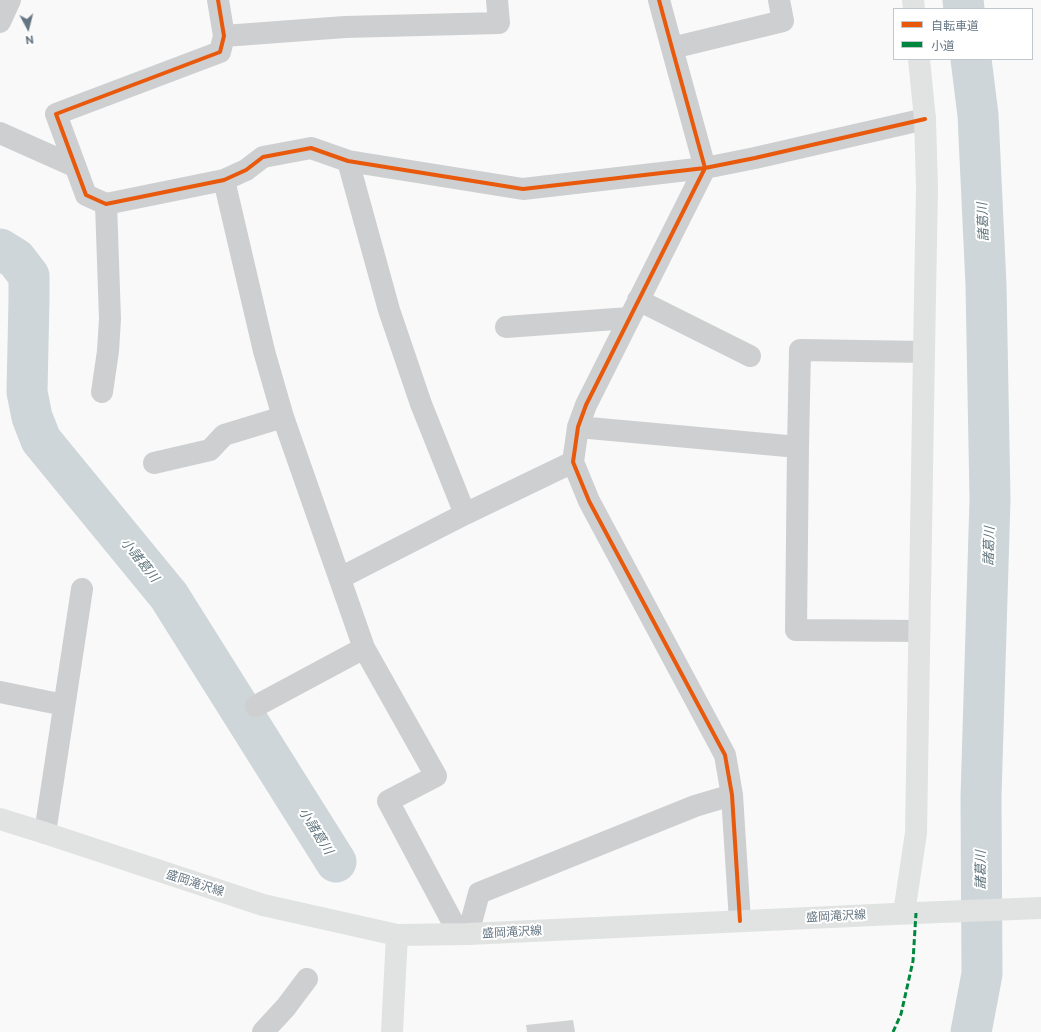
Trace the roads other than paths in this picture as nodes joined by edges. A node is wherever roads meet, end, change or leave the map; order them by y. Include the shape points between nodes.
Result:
1 (10, 0) edge
2 (218, 0) edge
3 (497, 0) edge
4 (660, 0) edge
5 (779, 0) edge
6 (0, 22) edge
7 (224, 36) junction
8 (672, 48) junction
9 (919, 60) edge
10 (925, 119) junction
11 (0, 133) edge
12 (348, 161) junction
13 (74, 166) junction
14 (705, 168) junction
15 (224, 180) junction
16 (106, 204) junction
17 (634, 309) junction
18 (506, 327) dead end
19 (924, 352) junction
20 (750, 356) dead end
21 (102, 392) dead end
22 (283, 417) junction
23 (578, 427) junction
24 (798, 447) junction
25 (573, 462) junction
26 (154, 463) dead end
27 (464, 514) junction
28 (340, 578) junction
29 (82, 589) dead end
30 (919, 631) junction
31 (364, 648) junction
32 (0, 692) edge
33 (64, 705) junction
34 (256, 706) dead end
35 (732, 796) junction
36 (0, 819) edge
37 (46, 833) junction
38 (1041, 908) edge
39 (904, 913) junction
40 (740, 920) junction
41 (464, 934) junction
42 (397, 935) junction
43 (307, 979) dead end
44 (263, 1032) edge
45 (392, 1032) edge

1 - 6 street
2 - 7 street
3 - 7 street via 499,23 345,27
4 - 8 street
5 - 8 street via 783,21
7 - 13 street via 220,52 56,114
8 - 14 street
9 - 10 main road
10 - 14 street
10 - 19 main road via 927,187
11 - 13 street
12 - 14 street via 523,189
12 - 15 street via 311,148 263,157 246,170
12 - 27 street via 389,310 421,404
13 - 16 street via 86,195
14 - 17 street
15 - 16 street
15 - 22 street via 264,351
16 - 21 street via 110,319
17 - 18 street
17 - 20 street
17 - 23 street via 586,405
19 - 24 street via 800,350
19 - 30 main road
22 - 26 street via 224,435 210,450
22 - 28 street
23 - 24 street
23 - 25 street
24 - 30 street via 796,630
25 - 27 street
25 - 35 street via 589,501 725,755
27 - 28 street
28 - 31 street
29 - 33 street
30 - 39 main road via 916,833
31 - 34 street
31 - 41 street via 436,776 388,800
32 - 33 street
33 - 37 street
35 - 40 street
35 - 41 street via 695,806 479,893
36 - 37 main road, 盛岡滝沢線
37 - 42 main road, 盛岡滝沢線 via 263,905
38 - 39 main road, 盛岡滝沢線
39 - 40 main road, 盛岡滝沢線
40 - 41 main road, 盛岡滝沢線
41 - 42 main road, 盛岡滝沢線
42 - 45 main road
43 - 44 street

